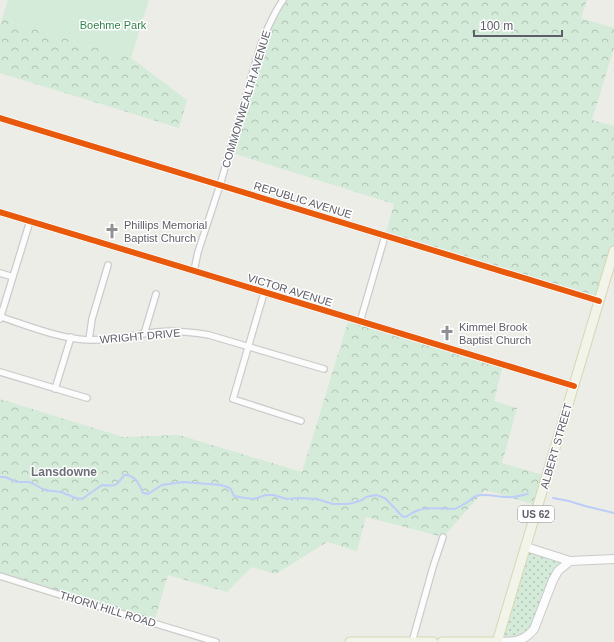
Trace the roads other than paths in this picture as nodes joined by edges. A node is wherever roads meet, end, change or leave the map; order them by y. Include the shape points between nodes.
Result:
1 (283, 0) edge
2 (0, 118) edge
3 (220, 185) junction
4 (0, 212) edge
5 (30, 221) junction
6 (385, 236) junction
7 (614, 251) edge
8 (108, 266) dead end
9 (194, 271) junction
10 (0, 273) edge
11 (13, 277) junction
12 (264, 293) junction
13 (156, 294) dead end
14 (599, 301) junction
15 (0, 319) edge
16 (360, 322) junction
17 (144, 334) junction
18 (71, 337) junction
19 (89, 340) junction
20 (249, 346) junction
21 (324, 369) dead end
22 (0, 372) edge
23 (574, 386) junction
24 (55, 389) junction
25 (86, 398) dead end
26 (301, 421) dead end
27 (443, 537) dead end
28 (526, 547) junction
29 (614, 559) edge
30 (570, 561) junction
31 (0, 576) edge
32 (216, 642) edge
33 (350, 642) edge
34 (412, 642) edge
35 (432, 642) edge
36 (442, 642) edge
37 (497, 642) edge

1 - 3 street, COMMONWEALTH AVENUE via 261,44
2 - 3 street, REPUBLIC AVENUE
3 - 6 street, REPUBLIC AVENUE
3 - 9 street, COMMONWEALTH AVENUE
4 - 5 street, VICTOR AVENUE
5 - 9 street, VICTOR AVENUE
5 - 11 street
6 - 14 street, REPUBLIC AVENUE
6 - 16 street
7 - 14 main road, ALBERT STREET / US 62
8 - 19 street via 92,319
9 - 12 street, VICTOR AVENUE
10 - 11 street
11 - 15 street
12 - 16 street, VICTOR AVENUE
12 - 20 street
13 - 17 street
14 - 23 main road, ALBERT STREET / US 62
15 - 18 street, WRIGHT DRIVE
16 - 23 street, VICTOR AVENUE
17 - 19 street, WRIGHT DRIVE
17 - 20 street, WRIGHT DRIVE via 192,332
18 - 19 street, WRIGHT DRIVE
18 - 24 street
20 - 21 street, WRIGHT DRIVE
20 - 26 street via 233,399
22 - 24 street
23 - 28 main road, ALBERT STREET / US 62
24 - 25 street
27 - 34 street
28 - 30 street
28 - 37 main road, ALBERT STREET / US 62
29 - 30 street
30 - 37 street via 553,580 531,633 520,641
31 - 32 street, THORN HILL ROAD
33 - 34 main road
34 - 35 main road
36 - 37 main road

